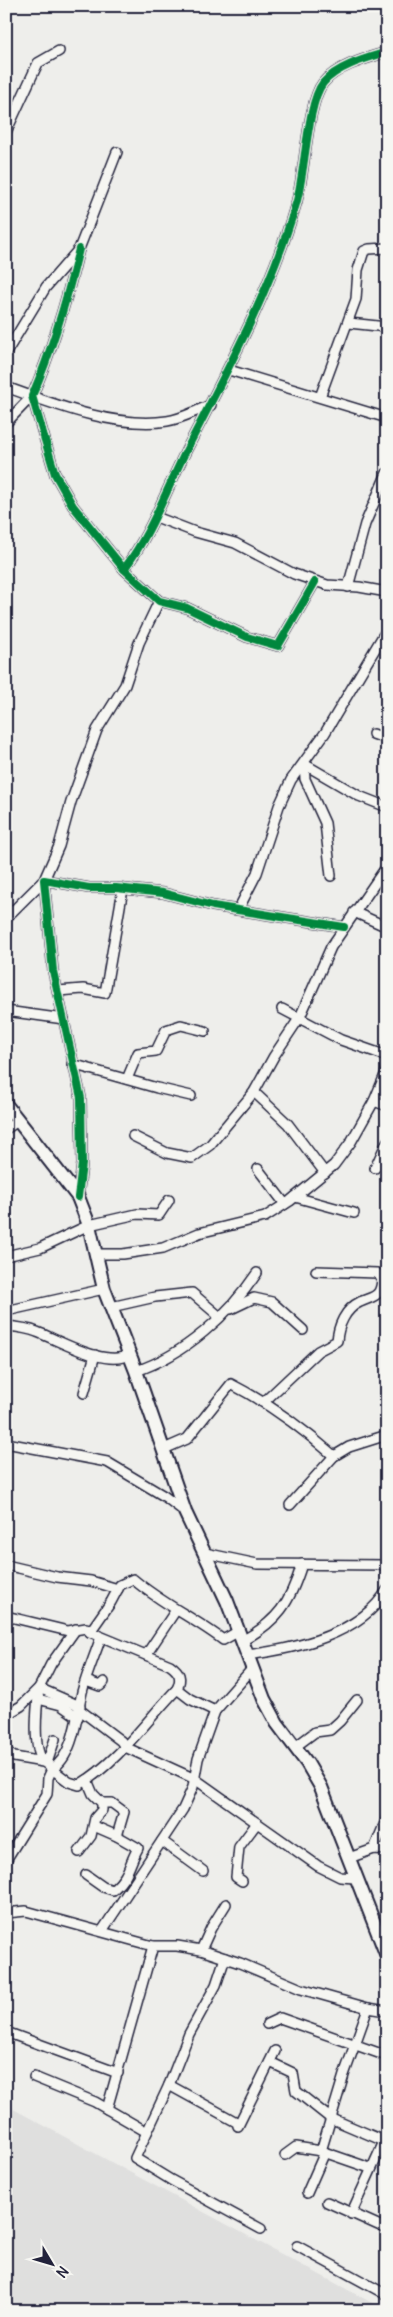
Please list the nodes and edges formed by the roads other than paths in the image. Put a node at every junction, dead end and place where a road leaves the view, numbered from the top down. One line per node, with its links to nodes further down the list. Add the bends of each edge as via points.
1 (59, 52): 3 (street, via 38,63)
2 (387, 52): 10 (street, via 337,72 323,83 314,100 297,203 281,249)
3 (6, 132)
4 (117, 152): 6 (street)
5 (387, 248): 7 (street, via 364,251)
6 (79, 249): 9 (street, via 46,287); 12 (street, via 66,305)
7 (349, 323): 8 (street); 13 (street)
8 (387, 327)
9 (6, 353)
10 (229, 370): 13 (street); 14 (street)
11 (6, 387): 12 (street)
12 (32, 396): 14 (street, via 119,420 168,421); 16 (street); 19 (street, via 55,474 72,506)
13 (320, 398): 15 (street)
14 (211, 405): 18 (street, via 188,446)
15 (387, 418)
16 (6, 423)
17 (387, 473): 21 (street, via 365,524)
18 (156, 517): 19 (street, via 141,547); 20 (street, via 234,543)
19 (124, 569): 23 (street)
20 (315, 582): 21 (street); 23 (street, via 278,646 247,637 187,608)
21 (348, 587): 22 (street)
22 (387, 592)
23 (158, 601): 31 (street, via 125,684 97,730 59,846)
24 (387, 628): 27 (street)
25 (373, 734): 26 (street)
26 (387, 739)
27 (304, 764): 28 (street, via 359,796); 30 (street, via 305,779 325,823); 33 (street, via 291,780 279,806 257,873)
28 (387, 807)
29 (387, 866): 34 (street)
30 (331, 876)
31 (44, 880): 32 (street, via 89,888); 35 (street); 38 (street)
32 (122, 889): 33 (street, via 163,893); 38 (street, via 105,993 83,989)
33 (238, 910): 36 (street)
34 (354, 912): 36 (street); 37 (street)
35 (6, 918)
36 (344, 927): 41 (street, via 331,947)
37 (387, 927)
38 (58, 991): 42 (street)
39 (282, 1009): 41 (street)
40 (6, 1012): 42 (street)
41 (300, 1017): 44 (street, via 341,1040); 48 (street)
42 (64, 1019): 45 (street)
43 (205, 1031): 47 (street, via 181,1026 166,1030 156,1051 138,1053)
44 (387, 1056)
45 (72, 1064): 47 (street); 61 (street, via 81,1098 83,1132)
46 (387, 1070): 50 (street)
47 (127, 1079): 49 (street)
48 (254, 1092): 55 (street, via 210,1145 192,1158 167,1153); 59 (street, via 288,1124)
49 (191, 1096)
50 (374, 1101): 52 (street); 59 (street, via 351,1142)
51 (6, 1105): 53 (main road)
52 (387, 1106)
53 (19, 1120): 54 (street); 61 (main road)
54 (6, 1129)
55 (133, 1136)
56 (387, 1142): 57 (street, via 376,1167)
57 (387, 1169)
58 (258, 1170): 63 (street)
59 (325, 1173): 60 (street)
60 (295, 1197): 63 (street); 64 (street)
61 (78, 1198): 65 (main road)
62 (169, 1200): 65 (street, via 159,1215 136,1214)
63 (285, 1204): 66 (street, via 265,1217 199,1233 163,1248)
64 (354, 1213)
65 (89, 1225): 66 (main road); 67 (street, via 40,1248)
66 (95, 1254): 71 (main road)
67 (6, 1256)
68 (316, 1271): 70 (street, via 377,1273)
69 (256, 1273): 74 (street, via 246,1290)
70 (384, 1279): 81 (street, via 382,1288 373,1299 360,1302 346,1315 338,1330 337,1341 318,1351)
71 (104, 1289): 72 (main road); 73 (street)
72 (111, 1307): 74 (street, via 192,1293); 77 (main road)
73 (6, 1311)
74 (223, 1314): 76 (street, via 254,1298 272,1302); 79 (street, via 182,1346 151,1366)
75 (6, 1326): 78 (street, via 34,1331)
76 (303, 1330)
77 (130, 1354): 78 (street, via 116,1358); 79 (main road)
78 (96, 1355): 80 (street)
79 (136, 1371): 84 (main road)
80 (84, 1392)
81 (265, 1401): 84 (street, via 231,1384 187,1438); 85 (street)
82 (387, 1435): 85 (street, via 349,1447)
83 (6, 1443): 87 (street, via 107,1462)
84 (164, 1450): 87 (main road)
85 (334, 1456): 86 (street)
86 (290, 1505)
87 (185, 1512): 88 (main road)
88 (205, 1553): 89 (street, via 257,1564); 99 (main road)
89 (302, 1564): 91 (street); 99 (street, via 295,1586 272,1622)
90 (6, 1565): 92 (street)
91 (387, 1565)
92 (118, 1589): 94 (street, via 132,1579); 97 (street)
93 (387, 1590): 101 (street, via 370,1612 336,1631 302,1644)
94 (176, 1610): 99 (street, via 197,1620 223,1640); 100 (street)
95 (6, 1616): 96 (street, via 68,1631)
96 (76, 1630): 97 (street, via 86,1628); 105 (street, via 51,1664)
97 (90, 1632): 98 (street)
98 (101, 1636): 100 (street); 103 (street)
99 (240, 1636): 101 (main road)
100 (146, 1655): 106 (street, via 177,1670 181,1680)
101 (246, 1655): 102 (main road)
102 (252, 1668): 110 (street); 114 (main road, via 277,1723)
103 (86, 1681): 104 (street, via 100,1686); 109 (street)
104 (104, 1682)
105 (39, 1688): 107 (street); 109 (street); 111 (street, via 21,1706)
106 (178, 1689): 110 (street); 113 (street)
107 (38, 1699): 109 (street); 116 (street, via 39,1750)
108 (356, 1700): 114 (street, via 330,1730 315,1732)
109 (79, 1711): 113 (street); 116 (street, via 62,1760)
110 (215, 1711): 117 (street, via 198,1759)
111 (6, 1715)
112 (55, 1739): 116 (street)
113 (125, 1747): 117 (street); 118 (street)
114 (295, 1747): 128 (main road, via 321,1787)
115 (6, 1751): 116 (street, via 14,1757)
116 (47, 1765): 118 (street, via 69,1782 79,1785); 129 (street, via 47,1794)
117 (195, 1779): 121 (street); 124 (street, via 183,1808)
118 (87, 1780): 119 (street, via 93,1794)
119 (102, 1803): 122 (street); 123 (street, via 112,1803 124,1812)
120 (387, 1818): 125 (street)
121 (257, 1823): 132 (street, via 318,1866 340,1877); 133 (street, via 238,1847 236,1877)
122 (94, 1826): 123 (street); 127 (street)
123 (117, 1836): 131 (street, via 138,1848 131,1861 130,1872 113,1890)
124 (162, 1841): 130 (street); 136 (street)
125 (374, 1849): 126 (street); 128 (street)
126 (387, 1850)
127 (79, 1852)
128 (349, 1858): 132 (main road)
129 (6, 1860)
130 (202, 1870)
131 (86, 1875)
132 (355, 1878): 139 (main road)
133 (242, 1881)
134 (226, 1904): 138 (street, via 210,1928)
135 (6, 1913): 136 (street, via 26,1912)
136 (102, 1931): 137 (street)
137 (153, 1946): 138 (street); 149 (street)
138 (201, 1950): 140 (street)
139 (387, 1956)
140 (225, 1958): 141 (street, via 301,1989); 151 (street, via 216,1985 189,2034)
141 (368, 2008): 142 (street); 145 (street)
142 (387, 2011)
143 (267, 2024): 145 (street, via 280,2018)
144 (6, 2032): 149 (street)
145 (355, 2044): 147 (street); 153 (street)
146 (275, 2051): 148 (street)
147 (387, 2056)
148 (270, 2062): 151 (street, via 238,2124); 153 (street, via 293,2073 296,2091)
149 (118, 2073): 152 (street)
150 (34, 2077): 152 (street)
151 (169, 2085): 154 (street)
152 (107, 2109): 154 (street)
153 (330, 2118): 155 (street); 156 (street)
154 (147, 2132): 162 (street, via 135,2158)
155 (386, 2138): 158 (street)
156 (323, 2151): 157 (street, via 296,2147); 158 (street); 159 (street)
157 (285, 2155)
158 (370, 2168): 161 (street)
159 (307, 2193)
160 (327, 2202): 161 (street)
161 (351, 2214): 163 (street)
162 (261, 2228)
163 (387, 2229)
164 (296, 2246): 165 (street)
165 (387, 2295)

